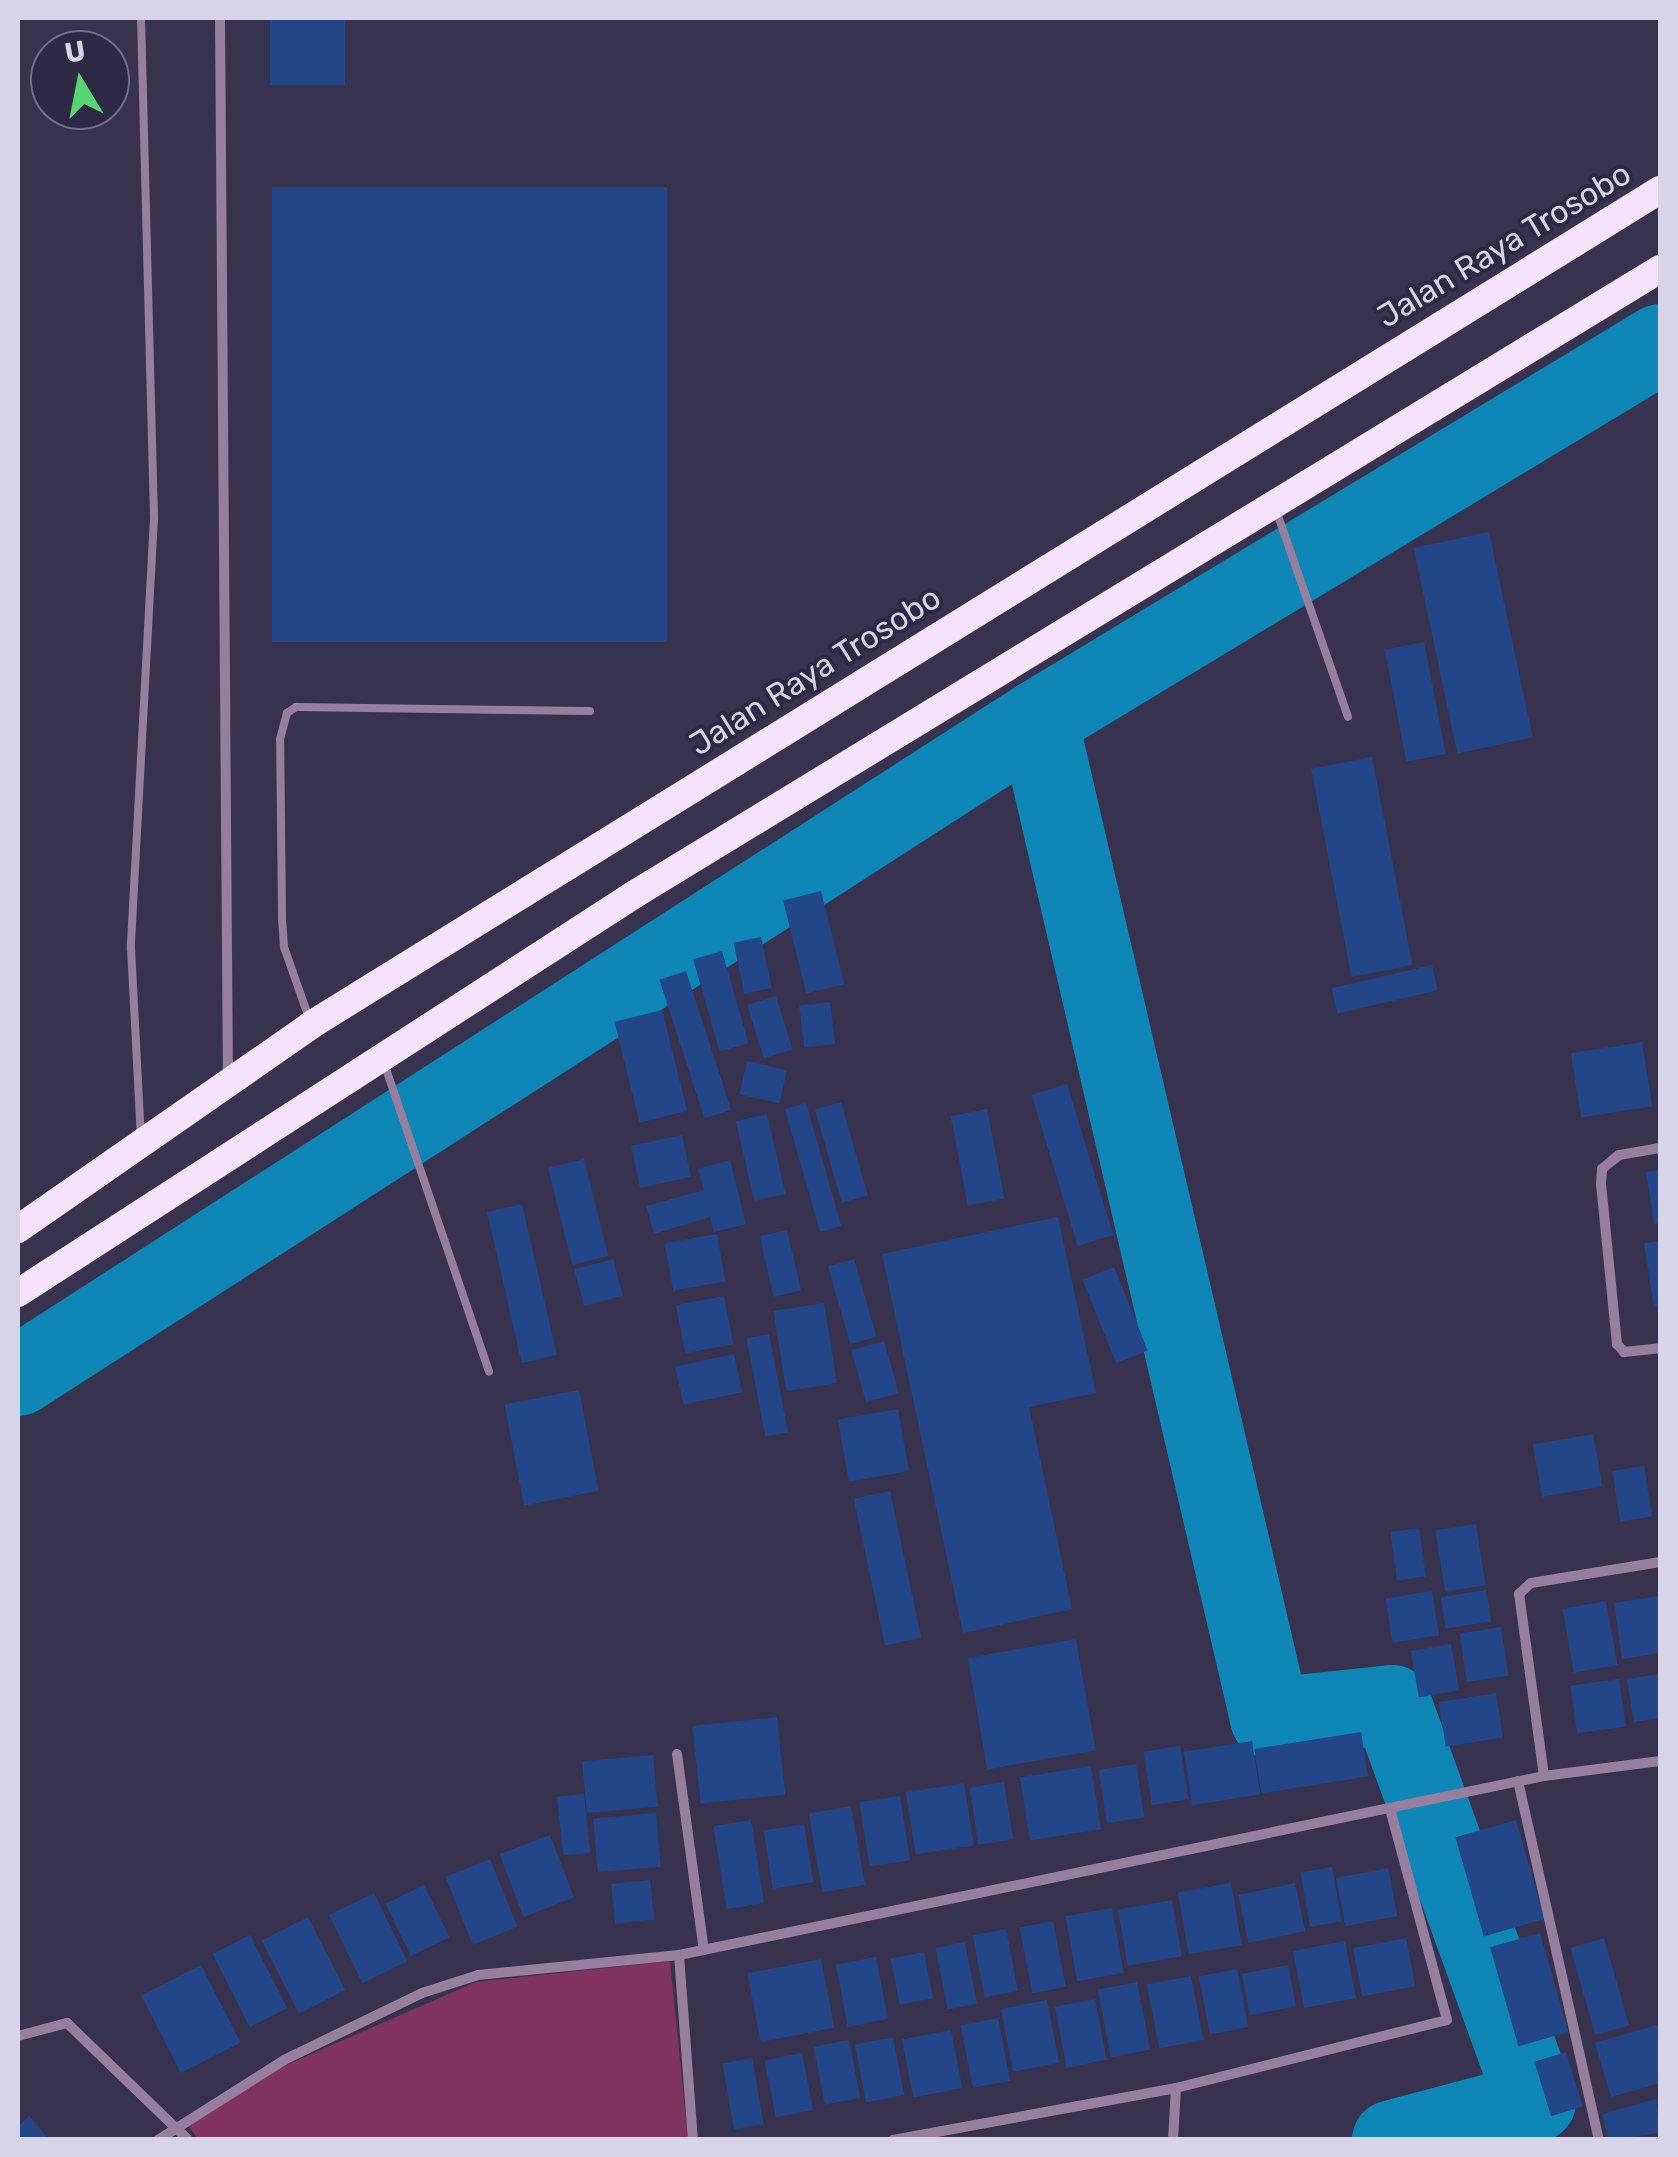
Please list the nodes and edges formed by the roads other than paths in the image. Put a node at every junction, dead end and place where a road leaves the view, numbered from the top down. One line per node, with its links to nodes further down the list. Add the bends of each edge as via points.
1 (140, 18): 11 (lane, via 154,518 132,948)
2 (220, 18): 10 (street)
3 (1660, 190): 8 (highway, Jalan Raya Trosobo)
4 (1660, 269): 5 (highway)
5 (1275, 506): 7 (lane); 9 (highway)
6 (590, 711): 8 (lane, via 296,707 287,713 280,740 284,947)
7 (1348, 717)
8 (312, 1025): 10 (highway, Jalan Raya Trosobo)
9 (382, 1054): 14 (highway); 16 (lane, via 402,1130 455,1260)
10 (228, 1078): 11 (highway, Jalan Raya Trosobo)
11 (141, 1146): 13 (highway, Jalan Raya Trosobo)
12 (1660, 1148): 15 (street, via 1619,1155 1602,1168 1600,1184 1617,1344 1624,1352)
13 (18, 1228)
14 (18, 1293)
15 (1660, 1348)
16 (489, 1372)
17 (1660, 1562): 20 (street, via 1531,1583 1519,1594)
18 (676, 1754): 23 (street)
19 (1660, 1761): 20 (street)
20 (1544, 1776): 21 (street)
21 (1518, 1782): 22 (street); 33 (street)
22 (1391, 1813): 23 (street); 26 (street, via 1447,2020)
23 (704, 1950): 24 (street)
24 (679, 1955): 27 (street, via 478,1975 422,1992); 30 (street)
25 (18, 2036): 27 (street, via 67,2023)
26 (1176, 2088): 31 (street); 32 (street)
27 (175, 2124): 28 (street); 29 (street)
28 (158, 2140)
29 (188, 2140)
30 (693, 2140)
31 (894, 2140)
32 (1173, 2140)
33 (1600, 2140)

